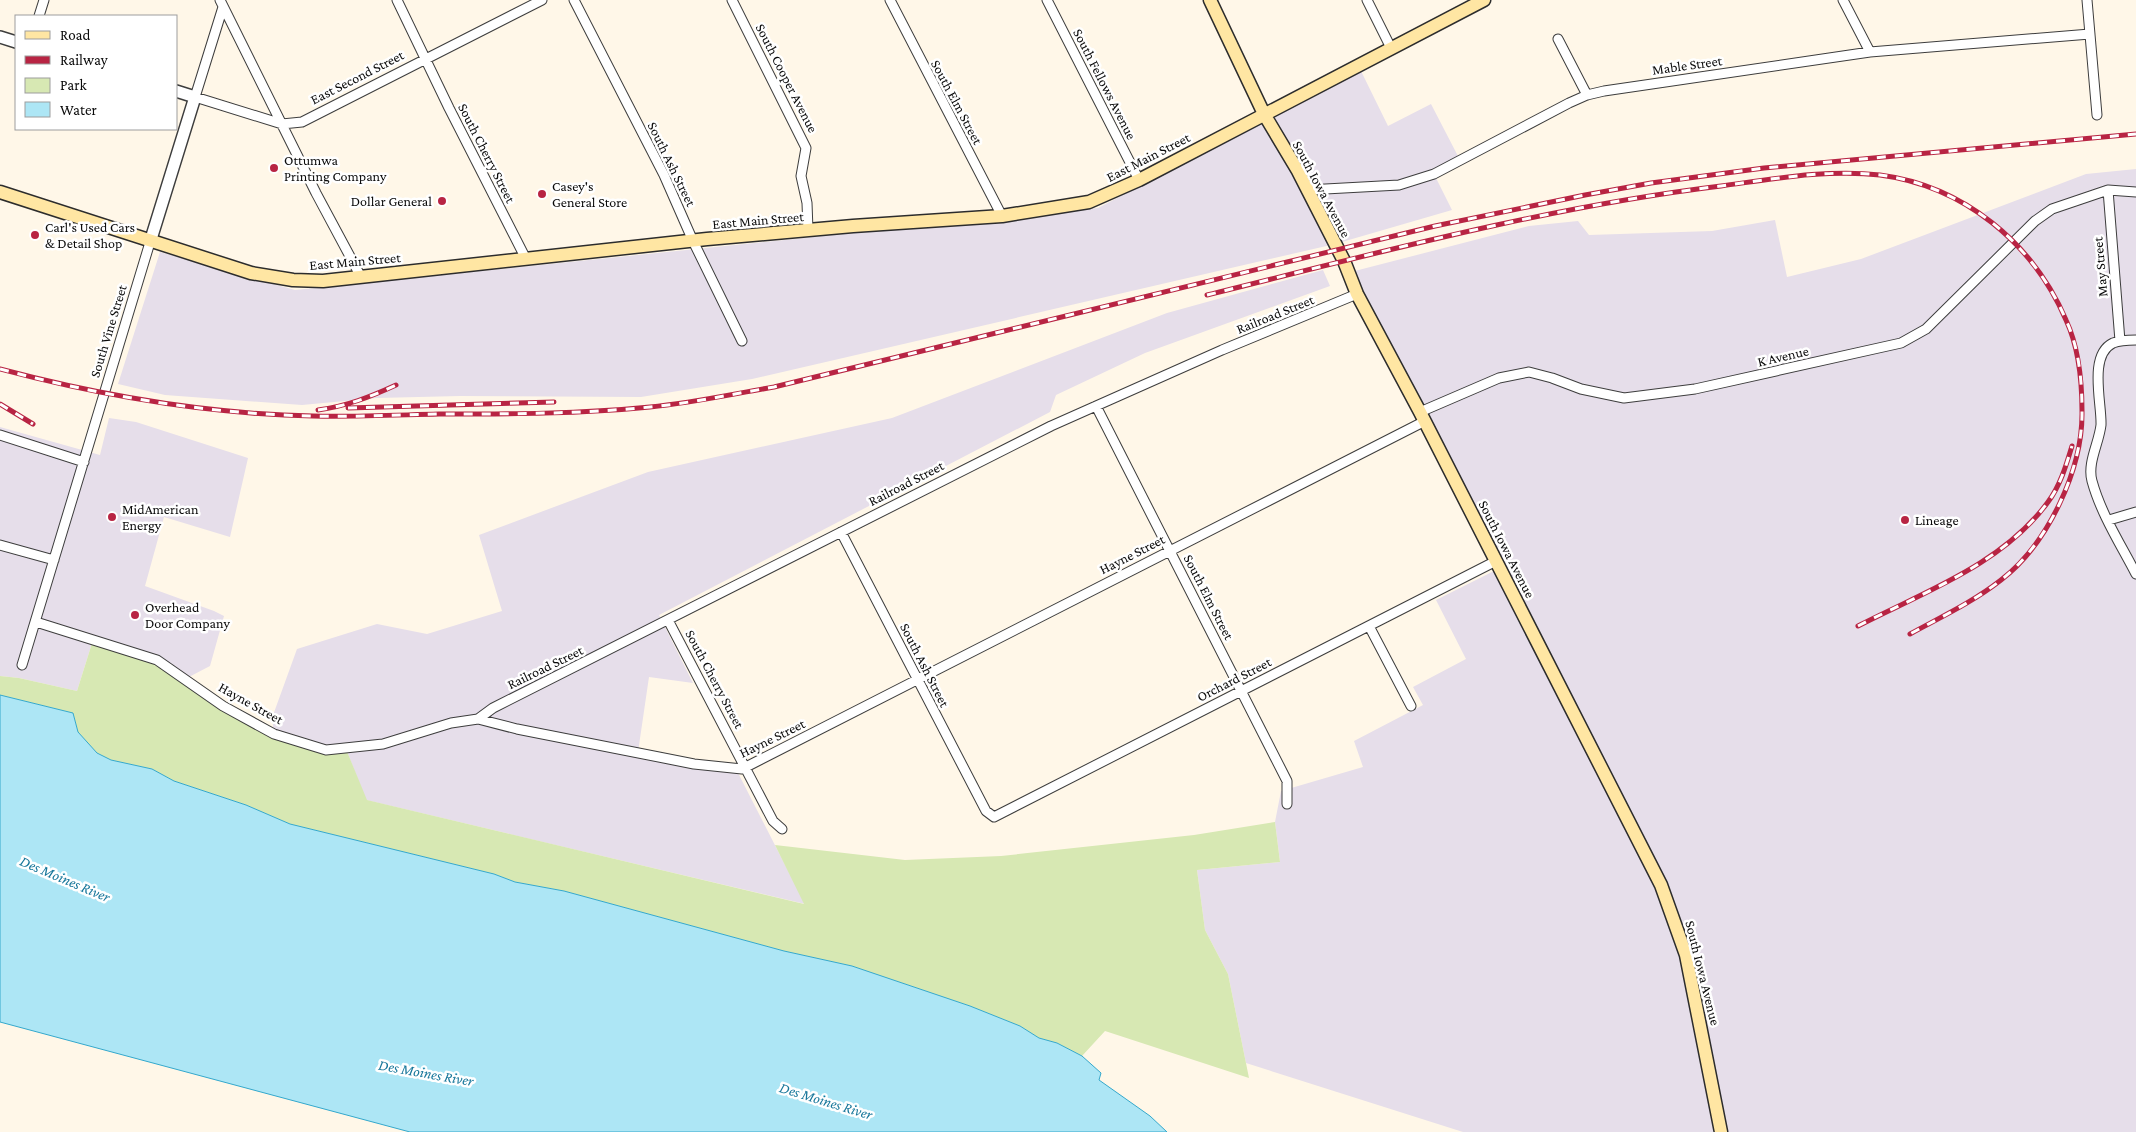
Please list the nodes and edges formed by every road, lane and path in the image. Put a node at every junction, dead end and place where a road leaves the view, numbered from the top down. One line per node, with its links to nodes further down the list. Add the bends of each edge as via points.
1 (44, 0): 14 (street)
2 (397, 0): 21 (street, South Cherry Street)
3 (542, 0): 21 (street, East Second Street)
4 (574, 0): 36 (street, South Ash Street, via 664,175)
5 (732, 0): 34 (street, South Cooper Avenue, via 806,148 801,176)
6 (890, 0): 33 (street, South Elm Street)
7 (1047, 0): 28 (street, South Fellows Avenue)
8 (1210, 0): 25 (main road, South Iowa Avenue)
9 (1367, 0): 19 (street)
10 (1484, 0): 19 (main road, East Main Street)
11 (1843, 0): 20 (street)
12 (2087, 0): 15 (street)
13 (221, 4): 24 (street, South Vine Street, via 223,11); 27 (street)
14 (39, 15)
15 (2090, 34): 20 (street, Mable Street); 26 (street)
16 (0, 37): 18 (street)
17 (1558, 39): 23 (street)
18 (15, 42)
19 (1391, 48): 25 (main road, East Main Street)
20 (1870, 52): 23 (street, Mable Street)
21 (426, 58): 27 (street, East Second Street, via 302,122); 37 (street, South Cherry Street)
22 (178, 92): 24 (street, East Second Street)
23 (1587, 95): 29 (street, Mable Street, via 1434,174 1399,186)
24 (195, 96): 27 (street, East Second Street); 35 (street, South Vine Street)
25 (1264, 114): 28 (main road, East Main Street); 29 (main road, South Iowa Avenue)
26 (2097, 114)
27 (282, 124): 38 (street)
28 (1139, 180): 33 (main road, East Main Street, via 1089,202)
29 (1307, 190): 39 (main road, South Iowa Avenue, via 1344,261)
30 (2108, 190): 32 (street); 42 (street, May Street); 44 (street, K Avenue, via 2052,209 2034,221 1926,329 1901,343 1696,389 1624,398 1581,389 1529,372 1499,378)
31 (0, 192): 35 (main road, East Main Street)
32 (2136, 192)
33 (1002, 216): 34 (main road, East Main Street)
34 (808, 230): 36 (main road, East Main Street)
35 (151, 239): 38 (main road, East Main Street, via 251,273 280,279 323,281); 46 (street, South Vine Street)
36 (693, 241): 37 (main road, East Main Street); 41 (street, South Ash Street)
37 (526, 260): 38 (main road, East Main Street)
38 (361, 278)
39 (1357, 294): 43 (street, Railroad Street); 44 (main road, South Iowa Avenue)
40 (2136, 340): 42 (street)
41 (742, 341)
42 (2120, 341): 48 (street, via 2109,345 2098,371 2101,425 2091,466 2092,480)
43 (1096, 406): 49 (street, Railroad Street); 51 (street, South Elm Street)
44 (1423, 417): 51 (street, Hayne Street); 53 (main road, South Iowa Avenue)
45 (0, 435): 46 (street)
46 (84, 462): 52 (street, South Vine Street)
47 (2136, 512): 48 (street)
48 (2109, 520): 54 (street)
49 (841, 532): 55 (street, Railroad Street); 59 (street, South Ash Street)
50 (0, 545): 52 (street)
51 (1170, 550): 59 (street, Hayne Street); 60 (street, South Elm Street)
52 (54, 560): 56 (street, South Vine Street)
53 (1496, 561): 57 (street, Orchard Street); 67 (main road, South Iowa Avenue, via 1661,884 1686,955)
54 (2136, 574)
55 (668, 620): 62 (street, Railroad Street, via 493,708); 63 (street, South Cherry Street)
56 (36, 622): 58 (street, South Vine Street); 62 (street, Hayne Street, via 157,660 223,706 274,734 326,750 383,744 424,730)
57 (1369, 626): 60 (street, Orchard Street); 61 (street)
58 (22, 665)
59 (918, 680): 63 (street, Hayne Street); 65 (street, South Ash Street)
60 (1241, 691): 64 (street, South Elm Street, via 1287,781); 65 (street, Orchard Street, via 994,817)
61 (1411, 706)
62 (478, 719): 63 (street, Hayne Street, via 517,730 694,764)
63 (745, 768): 66 (street, South Cherry Street, via 774,821)
64 (1287, 804)
65 (986, 811)
66 (782, 829)
67 (1722, 1132)

